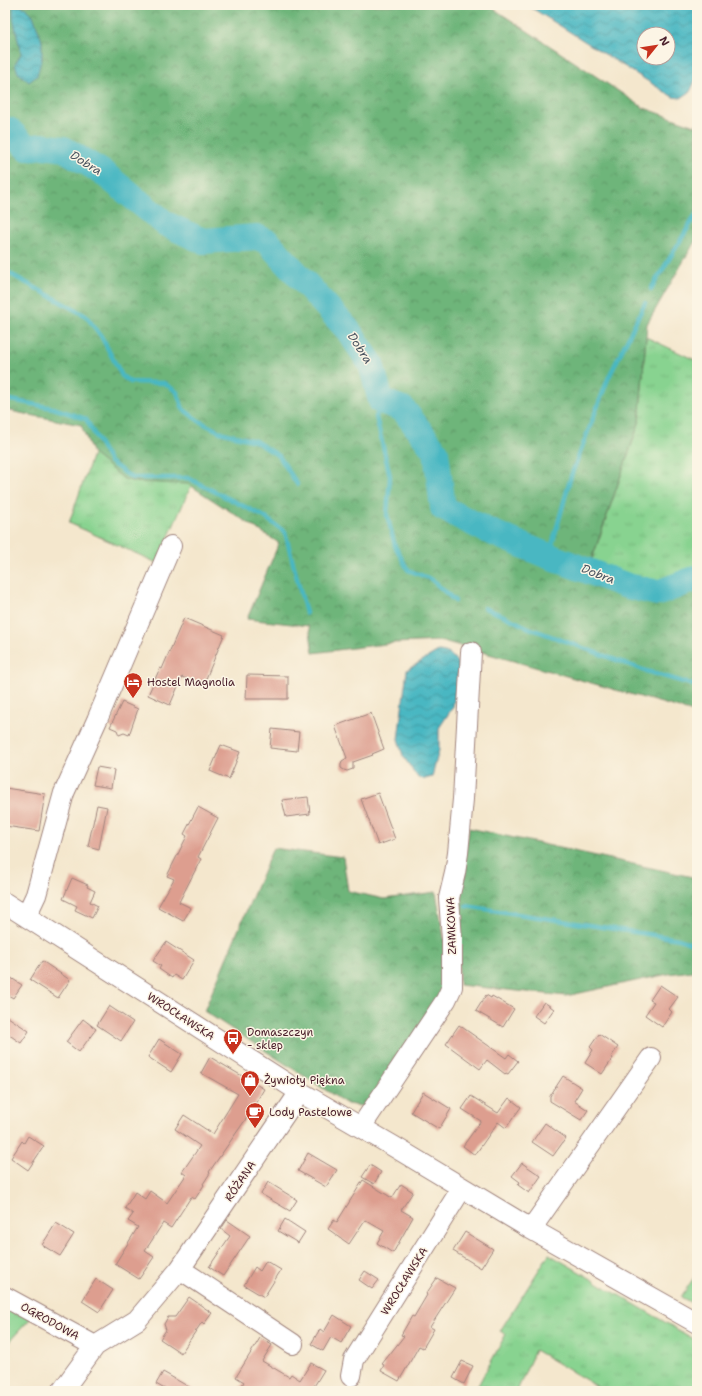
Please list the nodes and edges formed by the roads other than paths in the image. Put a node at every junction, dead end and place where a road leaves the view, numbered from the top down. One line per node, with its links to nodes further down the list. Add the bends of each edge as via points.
1 (170, 546): 4 (street, via 64,793 36,895)
2 (471, 652): 7 (street, ZAMKOWA, via 463,799 456,873 449,898 452,987 446,1000)
3 (5, 903): 4 (street, WROCŁAWSKA)
4 (26, 916): 6 (street, WROCŁAWSKA)
5 (651, 1058): 9 (street)
6 (300, 1092): 7 (street, WROCŁAWSKA); 10 (street, RÓŻANA)
7 (361, 1127): 8 (street, WROCŁAWSKA)
8 (462, 1188): 9 (street, WROCŁAWSKA); 15 (street, WROCŁAWSKA, via 354,1360)
9 (531, 1229): 12 (street, WROCŁAWSKA)
10 (180, 1269): 13 (street); 14 (street, RÓŻANA, via 137,1320)
11 (5, 1297): 14 (street, OGRODOWA)
12 (697, 1323)
13 (293, 1344)
14 (95, 1346): 16 (street, RÓŻANA)
15 (351, 1376)
16 (62, 1391)

